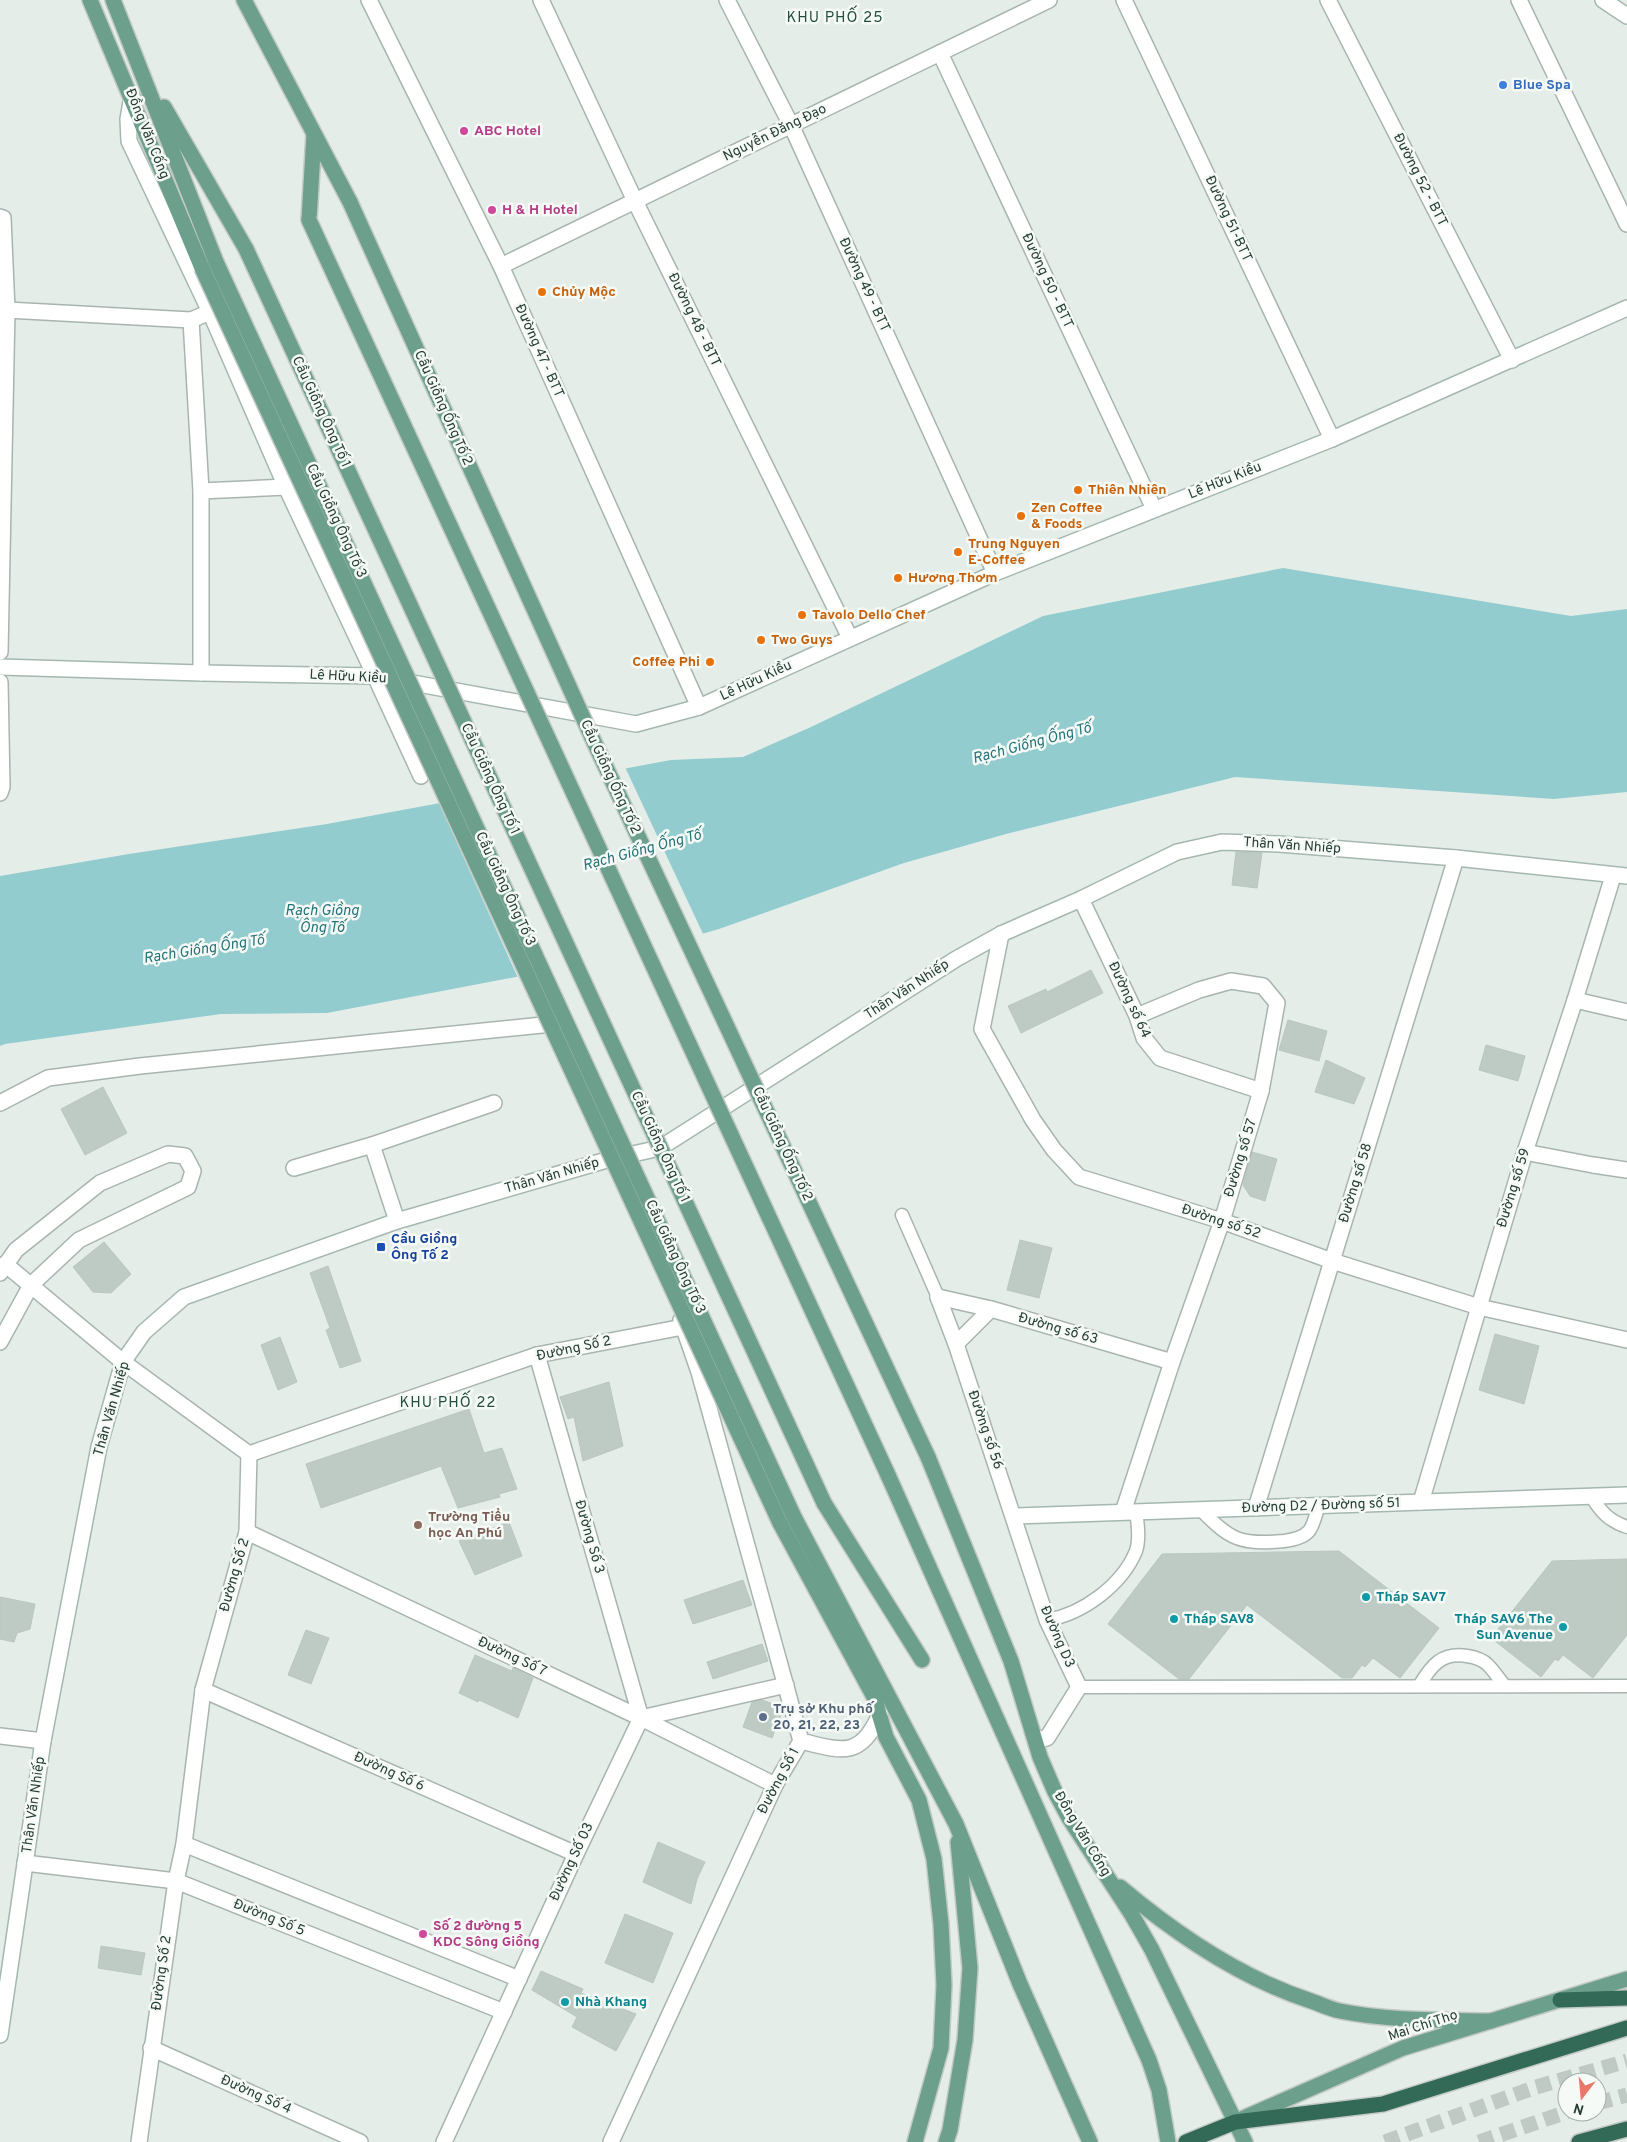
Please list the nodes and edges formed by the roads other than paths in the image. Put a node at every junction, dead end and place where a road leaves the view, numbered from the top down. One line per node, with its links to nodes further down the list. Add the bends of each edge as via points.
1 (90, 0): 15 (main road, Đồng Văn Cống)
2 (112, 0): 14 (main road, Đồng Văn Cống)
3 (244, 0): 17 (main road)
4 (369, 0): 22 (street, Đường 47 - BTT)
5 (541, 0): 18 (street, Đường 48 - BTT)
6 (727, 0): 16 (street, Đường 49 - BTT)
7 (1049, 0): 13 (street, Nguyễn Đăng Đạo)
8 (1124, 0): 29 (street, Đường 51-BTT)
9 (1328, 0): 28 (street, Đường 52 - BTT)
10 (1518, 0): 20 (street)
11 (1603, 0): 12 (street)
12 (1627, 16)
13 (940, 53): 16 (street, Nguyễn Đăng Đạo); 32 (street, Đường 50 - BTT)
14 (140, 64): 15 (main road); 21 (main road, Đồng Văn Cống); 87 (main road, Cầu Giồng Ông Tố 1, bridge, via 246,248 824,1503)
15 (132, 96): 23 (main road, Đồng Văn Cống); 26 (street, via 129,141)
16 (791, 125): 18 (street, Nguyễn Đăng Đạo); 33 (street, Đường 49 - BTT)
17 (314, 134): 75 (main road, Cầu Giồng Ống Tố 2, bridge, via 350,202 594,744); 125 (main road, bridge, via 309,220 888,1475 1149,2060 1159,2090)
18 (635, 201): 22 (street, Nguyễn Đăng Đạo); 34 (street, Đường 48 - BTT)
19 (0, 217): 25 (street, via 3,218)
20 (1627, 224)
21 (216, 262): 101 (main road, Cầu Giồng Ông Tố 3, bridge, via 794,1517)
22 (501, 266): 40 (street, Đường 47 - BTT)
23 (202, 268): 94 (main road, Cầu Giồng Ông Tố 3, bridge, via 780,1523 874,1697)
24 (1627, 308): 28 (street, Lê Hữu Kiều)
25 (7, 310): 27 (street); 35 (street)
26 (210, 312): 27 (street); 30 (street)
27 (191, 320): 31 (street)
28 (1512, 360): 29 (street, Lê Hữu Kiều)
29 (1332, 439): 32 (street, Lê Hữu Kiều)
30 (286, 487): 31 (street); 38 (street)
31 (201, 491): 37 (street)
32 (1154, 509): 33 (street, Lê Hữu Kiều)
33 (995, 573): 34 (street, Lê Hữu Kiều)
34 (850, 638): 40 (street, Lê Hữu Kiều)
35 (0, 652)
36 (0, 666): 37 (street, Lê Hữu Kiều)
37 (201, 673): 38 (street, Lê Hữu Kiều)
38 (375, 676): 40 (street, Lê Hữu Kiều, via 636,724); 41 (street)
39 (0, 682): 42 (street)
40 (699, 707)
41 (421, 776)
42 (0, 793)
43 (1456, 858): 44 (street, Thân Văn Nhiếp); 45 (street, Thân Văn Nhiếp, via 1222,842 1177,852); 61 (street, Đường số 58)
44 (1620, 876): 47 (street, Đường số 59)
45 (1081, 899): 46 (street, Thân Văn Nhiếp); 49 (street, Đường số 64)
46 (1001, 934): 55 (street, Thân Văn Nhiếp, via 956,959 660,1148); 60 (street, Đường số 52, via 982,1029 1032,1120 1054,1150 1080,1177)
47 (1575, 1000): 48 (street); 54 (street, Đường số 59)
48 (1627, 1012)
49 (1137, 1016): 50 (street, Đường số 64, via 1144,1038 1160,1058); 50 (street, Đường số 57, via 1199,990 1231,981 1263,986 1277,1003)
50 (1261, 1091): 60 (street, Đường số 57)
51 (0, 1103): 55 (street, Đường Số 1, via 48,1078 552,1024)
52 (494, 1103): 53 (street)
53 (372, 1145): 56 (street); 59 (street)
54 (1525, 1152): 57 (street); 65 (street, Đường số 59)
55 (610, 1159): 59 (street, Thân Văn Nhiếp); 67 (street, Đường Số 1, via 674,1296)
56 (294, 1168)
57 (1627, 1170)
58 (902, 1215): 64 (lane)
59 (397, 1221): 72 (street, Thân Văn Nhiếp, via 184,1297 144,1332)
60 (1222, 1221): 61 (street, Đường số 52); 73 (street, Đường số 57)
61 (1332, 1261): 65 (street, Đường số 52); 80 (street, Đường số 58)
62 (3, 1269): 63 (street); 63 (street, via 16,1250 100,1183 168,1154 185,1156 193,1171 188,1187 80,1240)
63 (31, 1285): 69 (street); 72 (street)
64 (938, 1297): 66 (street); 70 (street, Đường số 56)
65 (1479, 1307): 68 (street, Đường số 52); 78 (street, Đường số 59)
66 (991, 1309): 70 (street); 73 (street, Đường số 63)
67 (682, 1327): 71 (street, Đường Số 2); 88 (street, Đường Số 1, via 699,1372)
68 (1627, 1340)
69 (0, 1342)
70 (956, 1344): 83 (street, Đường số 56)
71 (537, 1355): 74 (street, Đường Số 2); 95 (street, Đường Số 3)
72 (122, 1362): 74 (street); 99 (street, Thân Văn Nhiếp, via 99,1447)
73 (1172, 1362): 82 (street, Đường số 57)
74 (249, 1454): 85 (street, Đường Số 2)
75 (928, 1457): 98 (main road, Đồng Văn Cống, via 1011,1661)
76 (1627, 1495): 77 (street, Đường D2 / Đường số 51)
77 (1591, 1496): 78 (street, Đường D2 / Đường số 51); 84 (lane, via 1614,1523)
78 (1421, 1502): 79 (street, Đường D2 / Đường số 51)
79 (1318, 1506): 80 (street, Đường D2 / Đường số 51); 81 (lane, via 1308,1532 1295,1540 1274,1542 1244,1542 1218,1527)
80 (1256, 1508): 81 (street, Đường D2 / Đường số 51)
81 (1201, 1510): 82 (street, Đường D2 / Đường số 51)
82 (1130, 1512): 83 (street, Đường D2 / Đường số 51); 86 (lane, via 1139,1529 1136,1549 1123,1573 1084,1606 1065,1617)
83 (1014, 1516): 86 (street, Đường D3)
84 (1627, 1527)
85 (247, 1532): 93 (street, Đường Số 2); 95 (street, Đường Số 7)
86 (1047, 1620): 92 (street, Đường D3)
87 (921, 1658)
88 (786, 1686): 95 (street); 97 (street, Đường Số 1)
89 (1419, 1686): 90 (lane); 90 (lane, via 1427,1671 1453,1653 1475,1657 1487,1664); 92 (lane)
90 (1505, 1686): 91 (lane)
91 (1627, 1686)
92 (1079, 1687): 98 (street, via 1046,1738)
93 (203, 1690): 102 (street, Đường Số 2); 103 (street, Đường Số 6)
94 (880, 1714): 97 (street, via 866,1740 849,1748); 122 (main road, via 886,1737 919,1800 934,1859 941,1924 944,1985 941,2048)
95 (641, 1718): 100 (street, Đường Số 7); 103 (street, Đường Số 03)
96 (0, 1736): 99 (street)
97 (801, 1740): 100 (street, Đường Số 1)
98 (1034, 1740): 105 (main road, Đồng Văn Cống, via 1069,1818)
99 (43, 1741): 104 (street, Thân Văn Nhiếp)
100 (775, 1785): 121 (street, Đường Số 1)
101 (956, 1824): 123 (main road, via 970,1968 965,2040); 124 (main road, via 1020,1984)
102 (184, 1844): 106 (street, Đường Số 2); 107 (street)
103 (576, 1854): 107 (street, Đường Số 03)
104 (25, 1863): 106 (street, Đường Số 5); 114 (street, Thân Văn Nhiếp)
105 (1109, 1878): 112 (main road, via 1180,1934 1281,1991 1338,2010 1394,2019); 116 (main road, Đồng Văn Cống, via 1152,1950)
106 (176, 1881): 111 (street, Đường Số 5); 115 (street, Đường Số 2)
107 (518, 1979): 111 (street, Đường Số 03)
108 (1627, 1980): 110 (main road, Mai Chí Thọ)
109 (1627, 1998): 110 (highway)
110 (1560, 2000): 112 (main road, Mai Chí Thọ)
111 (504, 2012): 120 (street, Đường Số 03)
112 (1491, 2021): 116 (main road, Mai Chí Thọ, via 1403,2048)
113 (1627, 2028): 116 (highway, Mai Chí Thọ, via 1383,2104)
114 (0, 2035)
115 (152, 2048): 118 (street, Đường Số 2); 119 (street, Đường Số 4)
116 (1235, 2122): 126 (highway, Mai Chí Thọ); 127 (main road, Đồng Văn Cống)
117 (1627, 2129): 128 (highway)
118 (139, 2142)
119 (360, 2142)
120 (444, 2142)
121 (612, 2142)
122 (915, 2142)
123 (946, 2142)
124 (1090, 2142)
125 (1168, 2142)
126 (1186, 2142)
127 (1245, 2142)
128 (1579, 2142)

